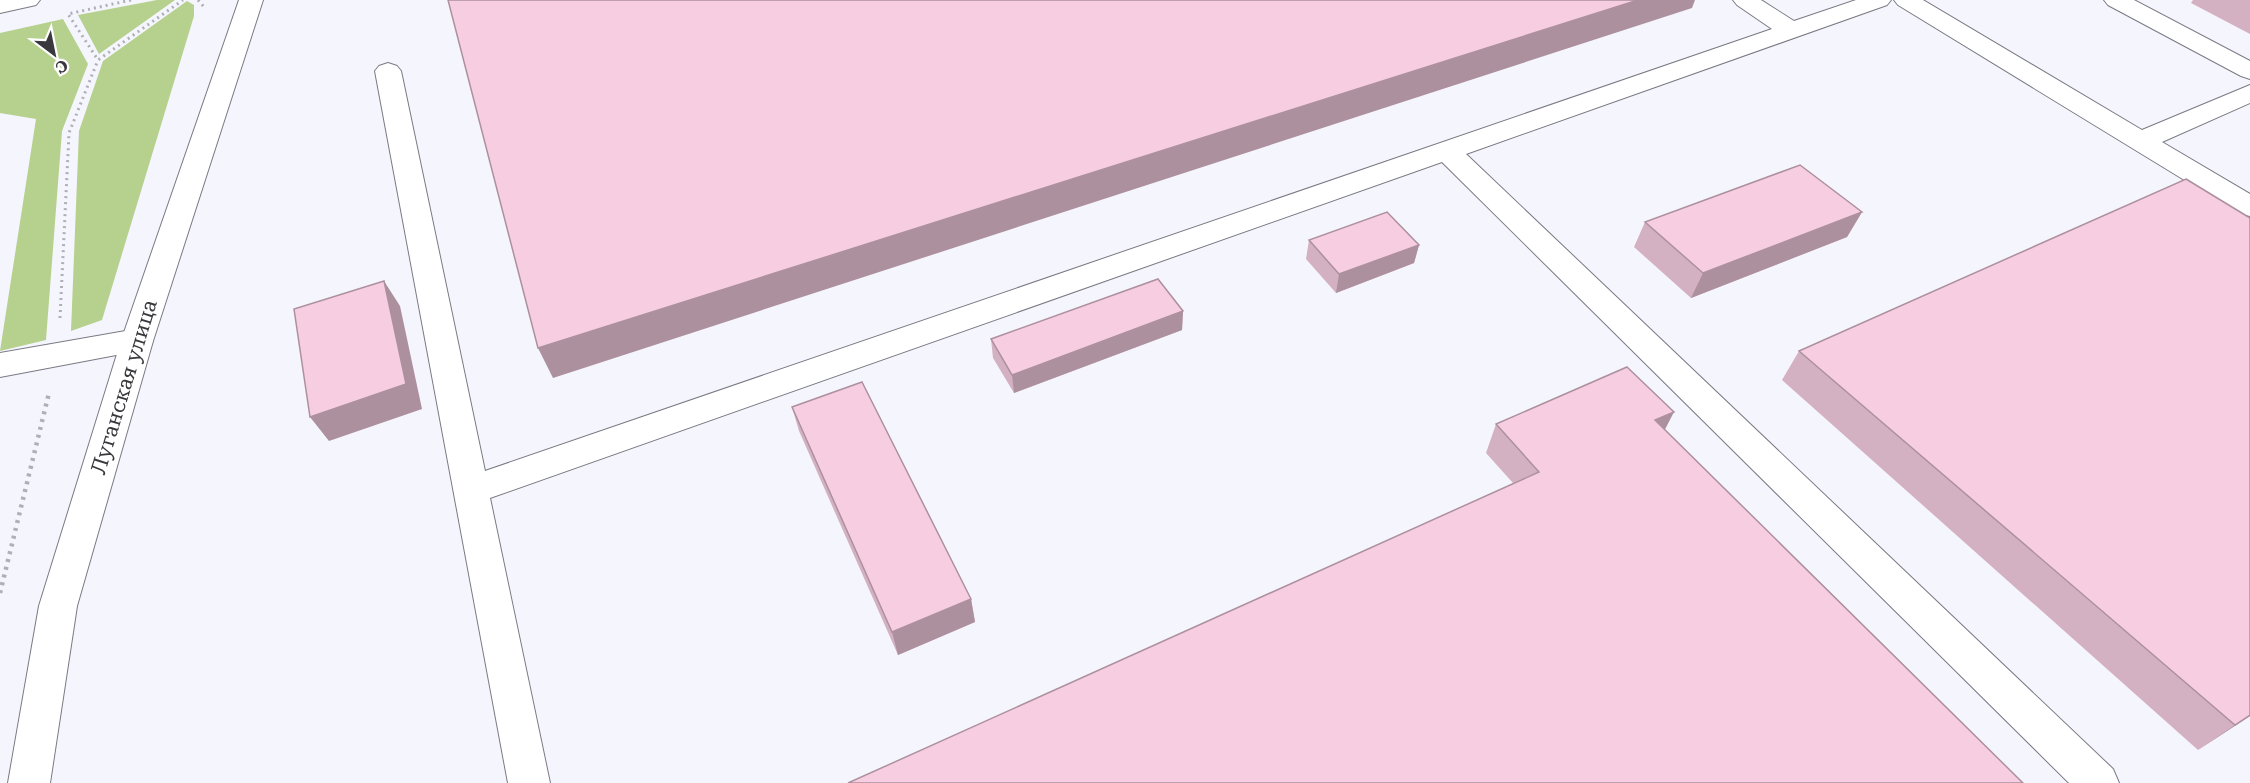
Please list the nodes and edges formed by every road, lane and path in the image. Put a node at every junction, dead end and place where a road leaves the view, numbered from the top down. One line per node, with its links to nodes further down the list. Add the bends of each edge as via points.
1 (28, 0): 10 (main road)
2 (131, 0): 3 (path, via 68,14 98,60)
3 (183, 0)
4 (198, 0): 11 (path)
5 (250, 0): 19 (main road, Луганская улица)
6 (1745, 0): 12 (main road)
7 (1879, 0): 12 (main road)
8 (1906, 0): 16 (main road)
9 (2116, 0): 14 (main road)
10 (0, 6)
11 (204, 7)
12 (1791, 30): 17 (main road)
13 (388, 71): 21 (main road)
14 (2250, 71)
15 (2250, 93): 16 (main road)
16 (2140, 141): 18 (main road)
17 (1446, 150): 21 (main road); 24 (main road)
18 (2250, 207)
19 (137, 341): 20 (main road); 22 (main road, Луганская улица, via 58,606)
20 (0, 365)
21 (471, 490): 23 (main road)
22 (29, 783)
23 (529, 783)
24 (2098, 783)

